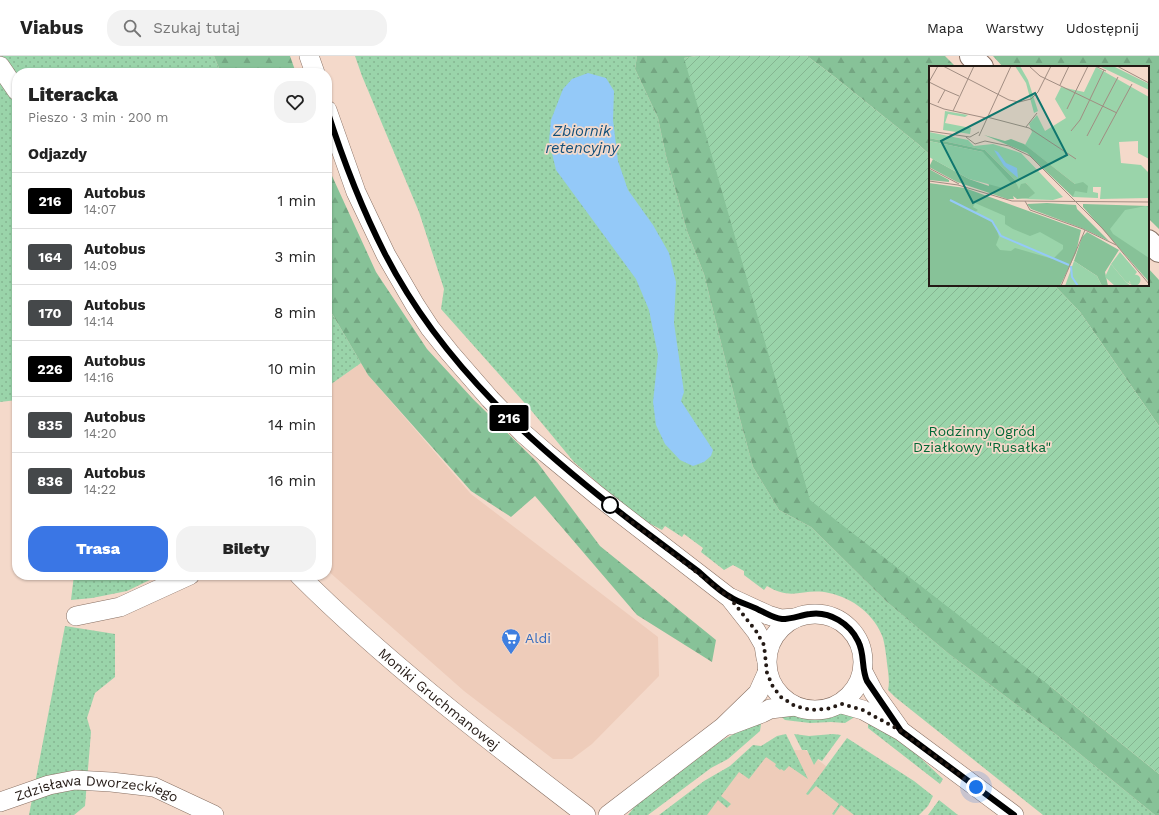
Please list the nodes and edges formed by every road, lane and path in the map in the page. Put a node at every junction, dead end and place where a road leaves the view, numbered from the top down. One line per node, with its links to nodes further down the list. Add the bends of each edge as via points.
1 (309, 56): 5 (street)
2 (971, 56): 4 (main road)
3 (0, 66): 6 (street)
4 (981, 66)
5 (313, 68)
6 (12, 84)
7 (332, 124): 14 (street, via 356,192 386,255 430,328 459,364 490,400 557,462)
8 (1149, 243): 10 (main road)
9 (1149, 243): 11 (street)
10 (1159, 251)
11 (1159, 257)
12 (179, 580): 15 (street, via 120,607)
13 (304, 580): 25 (street, Moniki Gruchmanowej, via 413,680)
14 (730, 598): 16 (street, via 781,619); 17 (street, via 764,645)
15 (76, 616)
16 (795, 618): 17 (street, via 781,627 771,641); 18 (street, via 812,614 829,616 847,625 858,640 863,657)
17 (767, 665): 20 (street, via 773,687 781,697); 21 (street, via 758,693)
18 (863, 672): 19 (street, via 855,690); 22 (street, via 874,693)
19 (842, 704): 20 (street, via 827,709 811,710); 22 (street, via 863,710)
20 (795, 706): 21 (street, via 770,709)
21 (723, 727): 26 (street)
22 (901, 731): 27 (street)
23 (0, 802): 24 (street, Zdzisława Dworzeckiego, via 49,785 75,780 111,782 154,787)
24 (214, 815)
25 (586, 815)
26 (608, 815)
27 (1014, 815)

